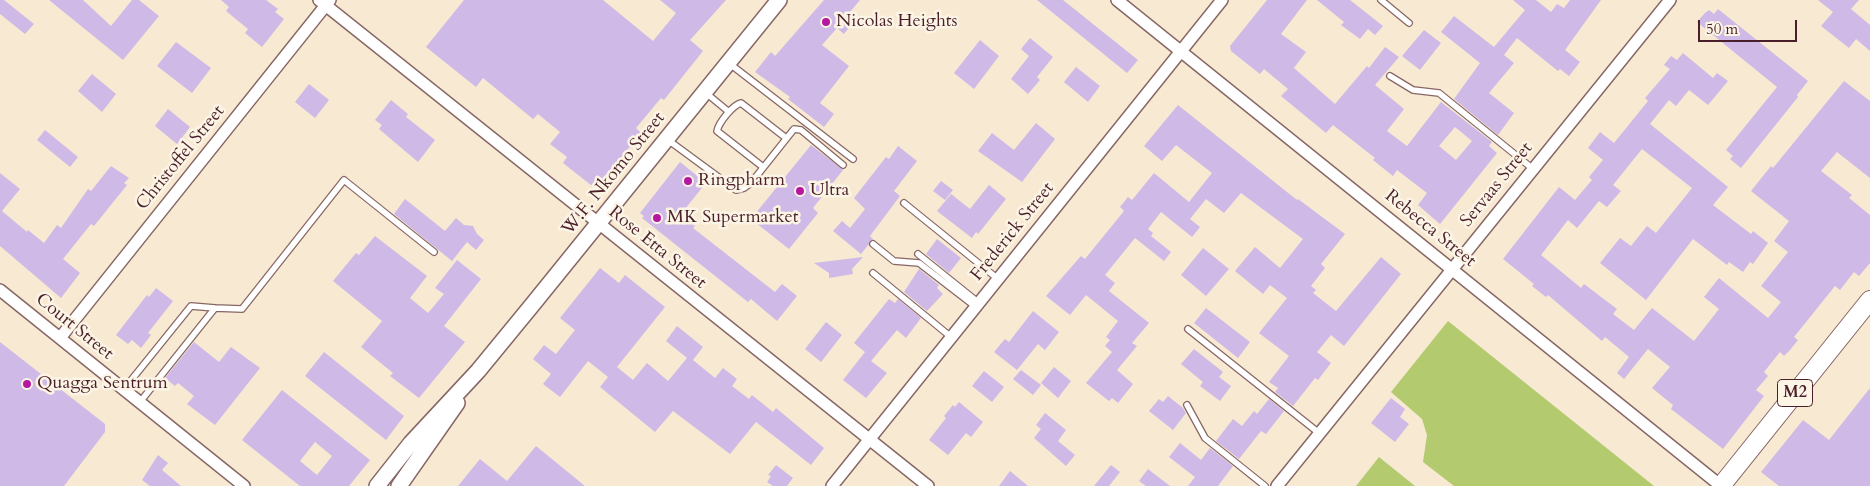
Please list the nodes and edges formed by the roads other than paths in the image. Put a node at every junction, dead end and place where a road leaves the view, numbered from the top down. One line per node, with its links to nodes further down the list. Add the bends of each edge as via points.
1 (779, 0): 9 (main road, W.F. Nkomo Street)
2 (1117, 0): 8 (street, Rebecca Street)
3 (1222, 0): 8 (street, Frederick Street)
4 (1381, 0): 7 (lane)
5 (1670, 0): 18 (street, Servaas Street)
6 (325, 2): 20 (street, Rose Etta Street); 33 (street, Christoffel Street)
7 (1409, 23)
8 (1180, 51): 24 (street, Rebecca Street); 26 (street, Frederick Street)
9 (728, 62): 11 (main road, W.F. Nkomo Street); 15 (lane)
10 (1390, 76): 18 (lane, via 1413,90 1438,93)
11 (705, 92): 12 (lane); 13 (main road, W.F. Nkomo Street)
12 (730, 112): 14 (lane, via 742,103); 17 (lane, via 717,131)
13 (667, 138): 17 (lane, via 736,190 751,183); 20 (main road, W.F. Nkomo Street)
14 (786, 138): 16 (lane, via 794,129 801,130); 17 (lane)
15 (853, 159)
16 (843, 165)
17 (763, 167)
18 (1533, 169): 24 (street, Servaas Street)
19 (904, 203): 26 (lane)
20 (598, 224): 34 (main road, W.F. Nkomo Street); 39 (street, Rose Etta Street)
21 (873, 244): 29 (lane, via 894,261 918,263)
22 (434, 252): 30 (lane, via 344,180 242,309)
23 (918, 254): 29 (lane)
24 (1452, 268): 38 (street, Servaas Street); 47 (street, Rebecca Street)
25 (873, 273): 32 (lane)
26 (998, 279): 29 (street, Frederick Street)
27 (0, 290): 33 (street, Court Street)
28 (1870, 300): 47 (main road, M2)
29 (977, 305): 32 (street, Frederick Street)
30 (215, 308): 35 (lane, via 191,306); 36 (lane)
31 (1188, 329): 38 (lane)
32 (951, 337): 39 (street, Frederick Street)
33 (60, 338): 35 (street, Court Street)
34 (478, 371): 41 (main road, W.F. Nkomo Street, via 411,443); 42 (main road, W.F. Nkomo Street)
35 (124, 389): 36 (street, Court Street)
36 (140, 402): 40 (street, Court Street)
37 (1187, 406): 45 (lane, via 1205,438)
38 (1319, 434): 46 (street, Servaas Street)
39 (869, 440): 43 (street, Frederick Street); 44 (street, Rose Etta Street)
40 (237, 484)
41 (377, 486)
42 (399, 486)
43 (832, 486)
44 (928, 486)
45 (1265, 486)
46 (1277, 486)
47 (1721, 486)

